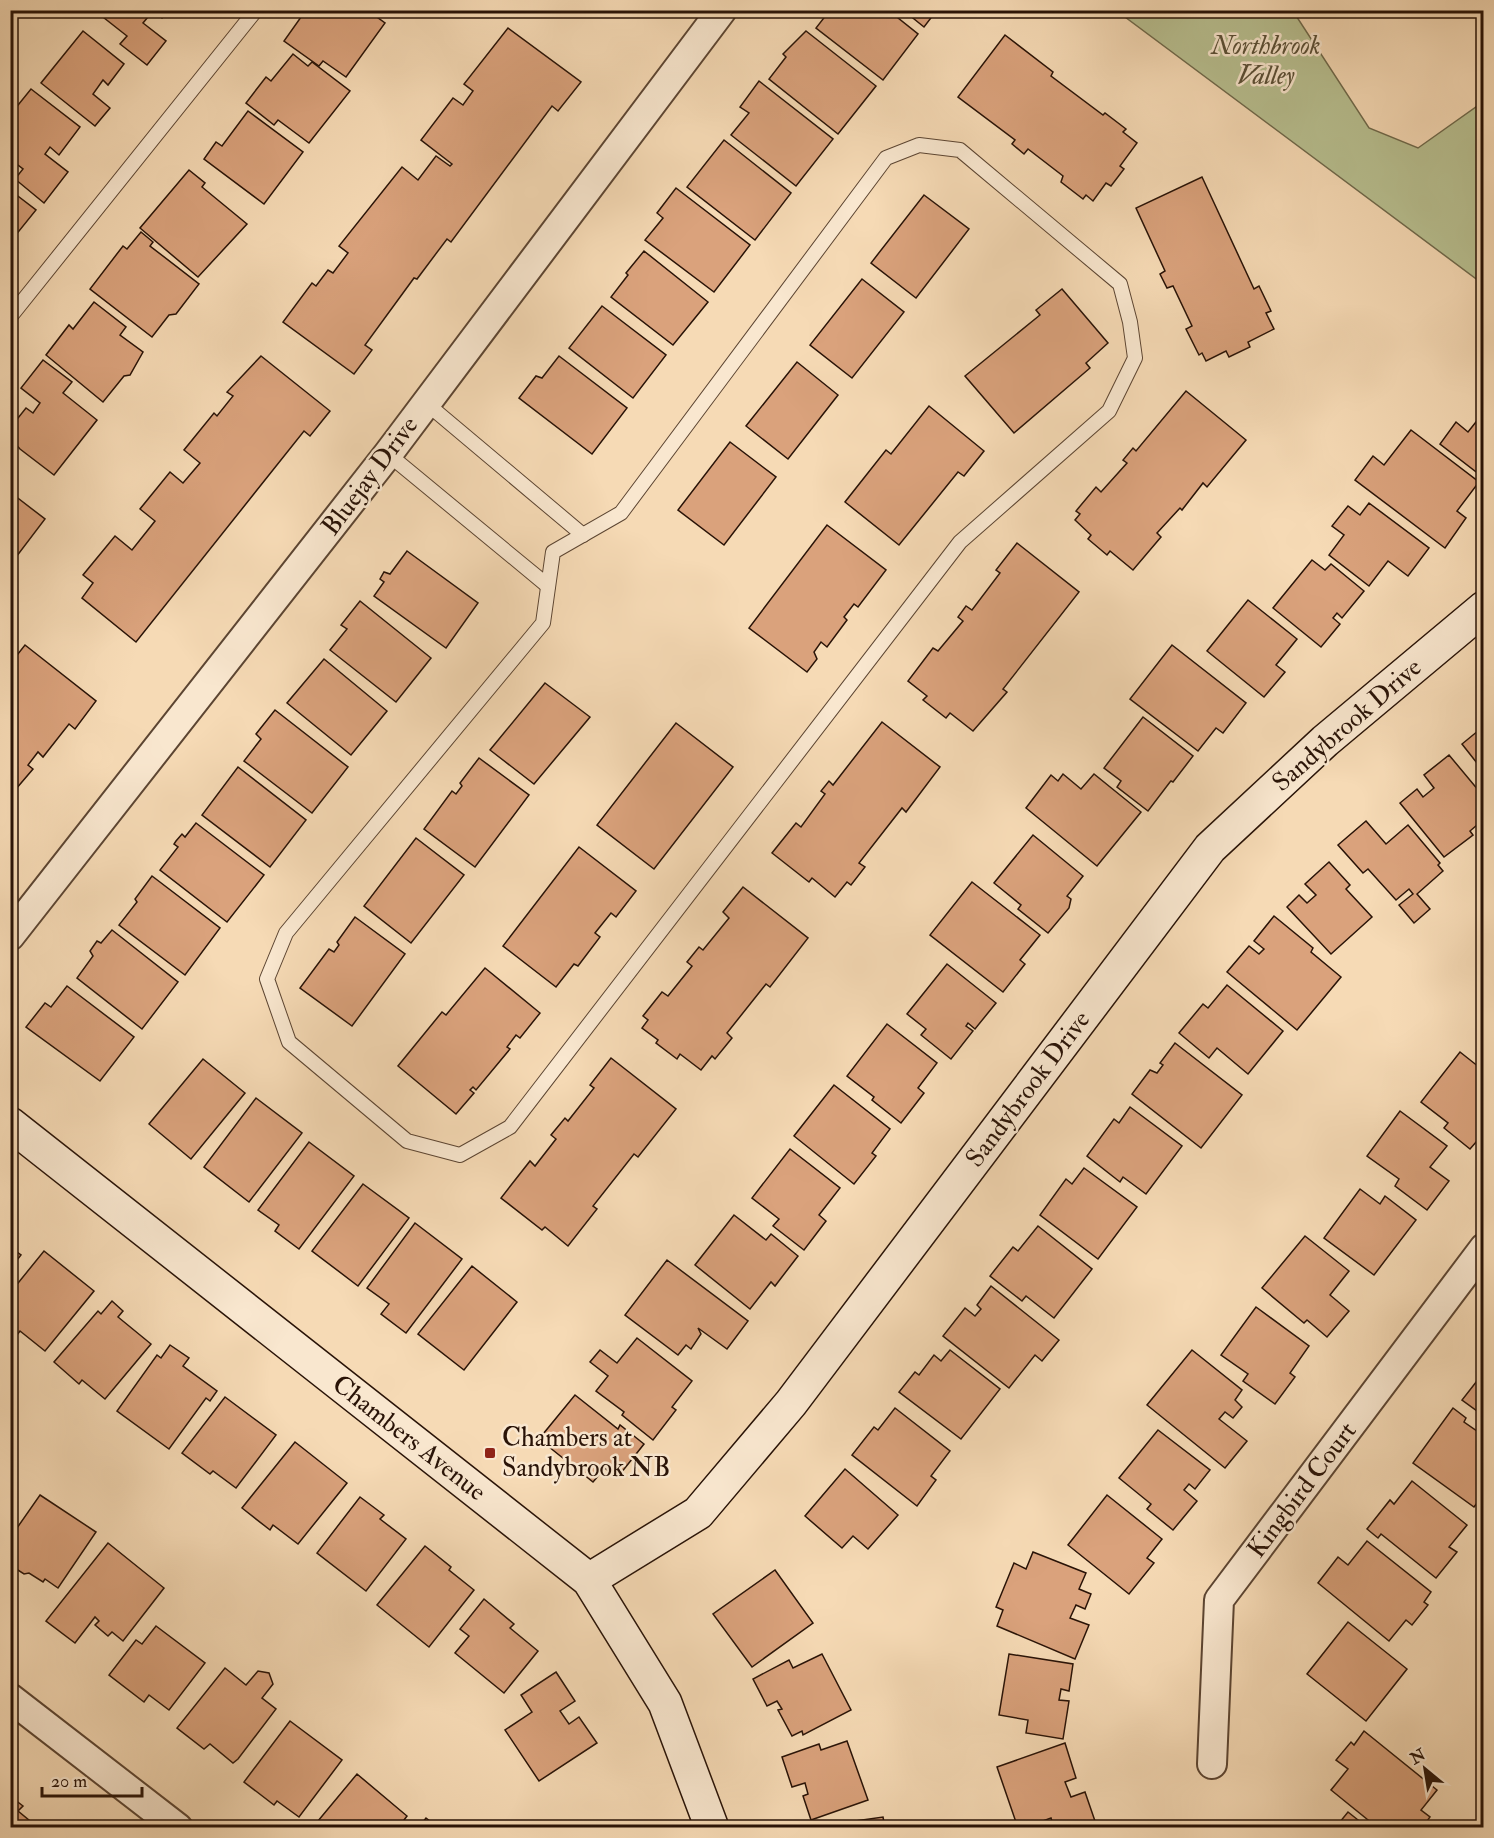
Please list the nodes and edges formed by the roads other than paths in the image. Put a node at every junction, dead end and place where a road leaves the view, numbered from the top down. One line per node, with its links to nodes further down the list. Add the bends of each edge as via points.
1 (256, 10): 3 (lane)
2 (722, 10): 4 (street, Bluejay Drive)
3 (10, 317)
4 (426, 403): 5 (street, Bluejay Drive); 6 (lane)
5 (388, 454): 7 (lane); 9 (street, Bluejay Drive)
6 (583, 535): 7 (lane, via 553,552); 7 (lane, via 621,513 886,158 919,145 960,150 1120,284 1135,358 1109,411 960,542 510,1127 460,1155 407,1141 289,1042 267,979 286,933 543,623)
7 (548, 586)
8 (1484, 608): 12 (street, Sandybrook Drive, via 1325,741 1210,848 791,1403 698,1513)
9 (10, 936)
10 (10, 1124): 12 (street, Chambers Avenue)
11 (1484, 1248): 14 (street, Kingbird Court, via 1219,1600)
12 (589, 1580): 16 (street, Chambers Avenue, via 665,1703)
13 (10, 1698): 15 (street)
14 (1212, 1764)
15 (178, 1827)
16 (712, 1827)

